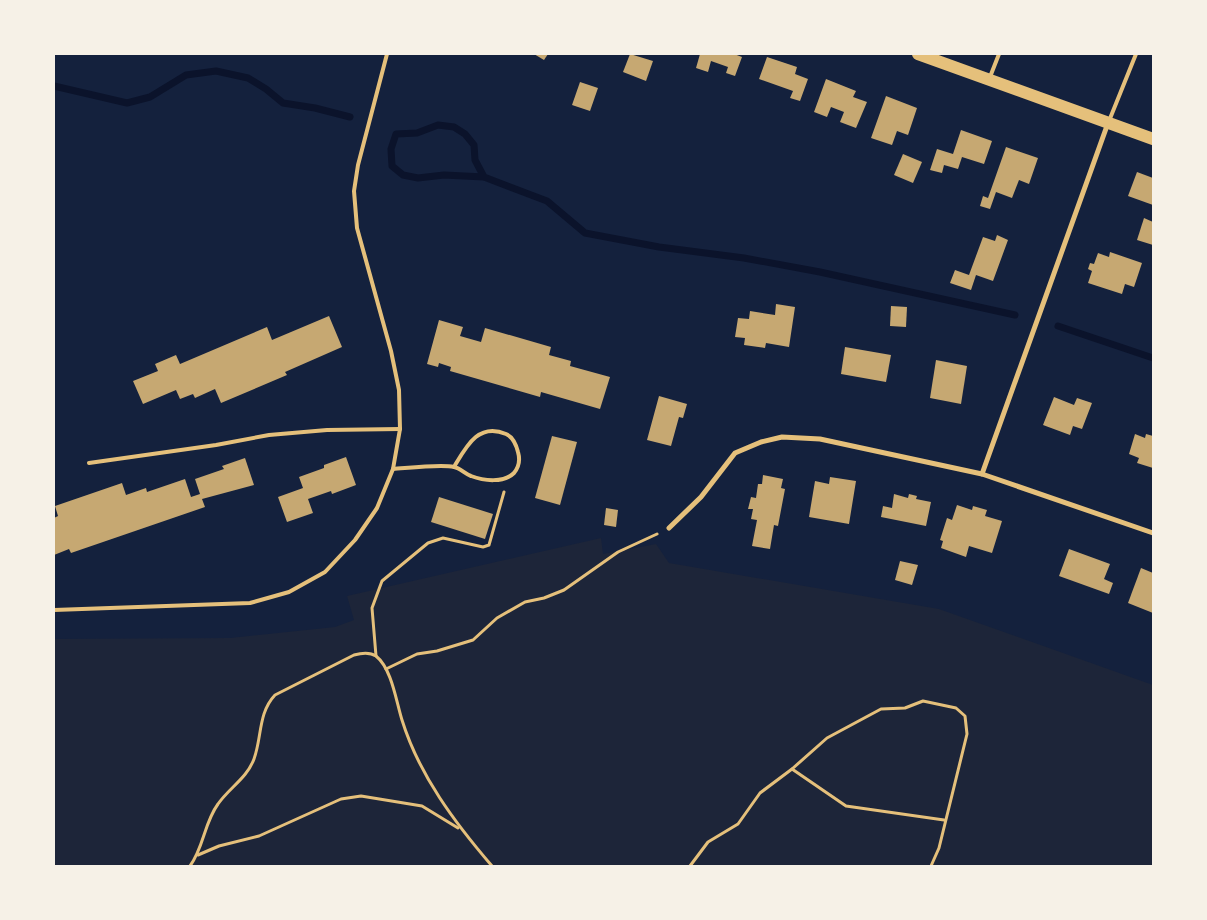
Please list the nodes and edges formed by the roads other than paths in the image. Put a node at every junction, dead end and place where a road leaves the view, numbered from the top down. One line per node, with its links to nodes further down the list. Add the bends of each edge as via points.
1 (387, 54): 8 (lane, via 354,191 357,228 399,390)
2 (918, 54): 5 (main road)
3 (999, 54): 5 (lane)
4 (1136, 54): 6 (lane)
5 (989, 79): 6 (main road)
6 (1108, 123): 7 (main road); 12 (street)
7 (1153, 138)
8 (400, 429): 9 (lane, via 269,435 216,446); 11 (lane)
9 (89, 463)
10 (454, 467): 10 (lane, via 472,476 497,480 508,478 518,469 520,457 516,442 507,434 492,430 478,434 468,443); 11 (lane)
11 (393, 469): 15 (lane, via 377,508 355,540 325,572 289,592 250,603)
12 (982, 474): 13 (street, via 820,439 782,436 735,453 701,497); 14 (street)
13 (669, 528)
14 (1153, 533)
15 (54, 610)

